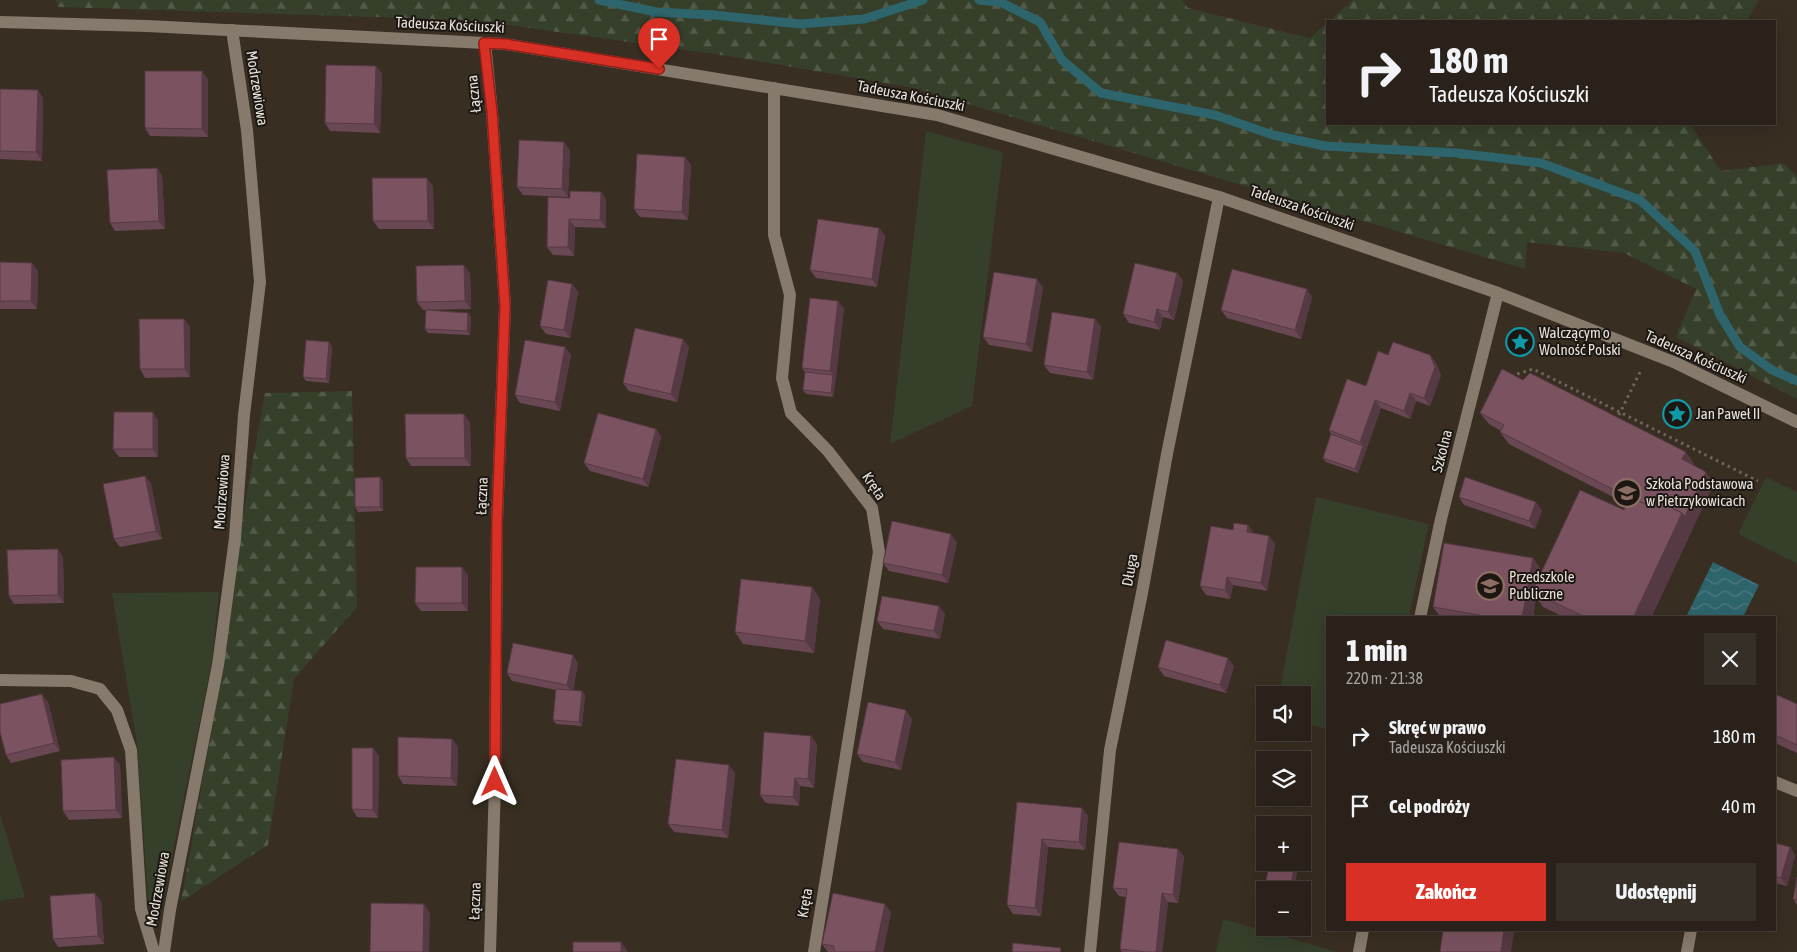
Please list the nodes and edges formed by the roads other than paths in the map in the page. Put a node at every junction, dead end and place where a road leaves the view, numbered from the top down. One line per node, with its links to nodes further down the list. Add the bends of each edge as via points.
1 (0, 22): 2 (street, Tadeusza Kościuszki)
2 (232, 30): 3 (street, Tadeusza Kościuszki); 15 (street, Modrzewiowa, via 247,130 260,282 244,415 235,538 218,665)
3 (484, 43): 4 (street, Tadeusza Kościuszki); 16 (street, Łączna, via 505,306 497,521)
4 (774, 88): 5 (street, Tadeusza Kościuszki, via 937,115); 17 (street, Kręta, via 774,235 790,295 782,378 792,413 828,451 872,508 879,552)
5 (1219, 197): 6 (street, Tadeusza Kościuszki); 18 (street, Długa, via 1110,750)
6 (1498, 293): 7 (street, Tadeusza Kościuszki, via 1676,363); 8 (street, Szkolna)
7 (1797, 422)
8 (1420, 616)
9 (0, 680): 14 (street, via 71,681 100,690 117,710 131,750 141,909)
10 (1776, 782): 11 (street)
11 (1797, 791)
12 (1363, 931): 19 (street)
13 (1691, 931): 20 (street)
14 (154, 952)
15 (164, 952)
16 (490, 952)
17 (814, 952)
18 (1090, 952)
19 (1359, 952)
20 (1687, 952)

